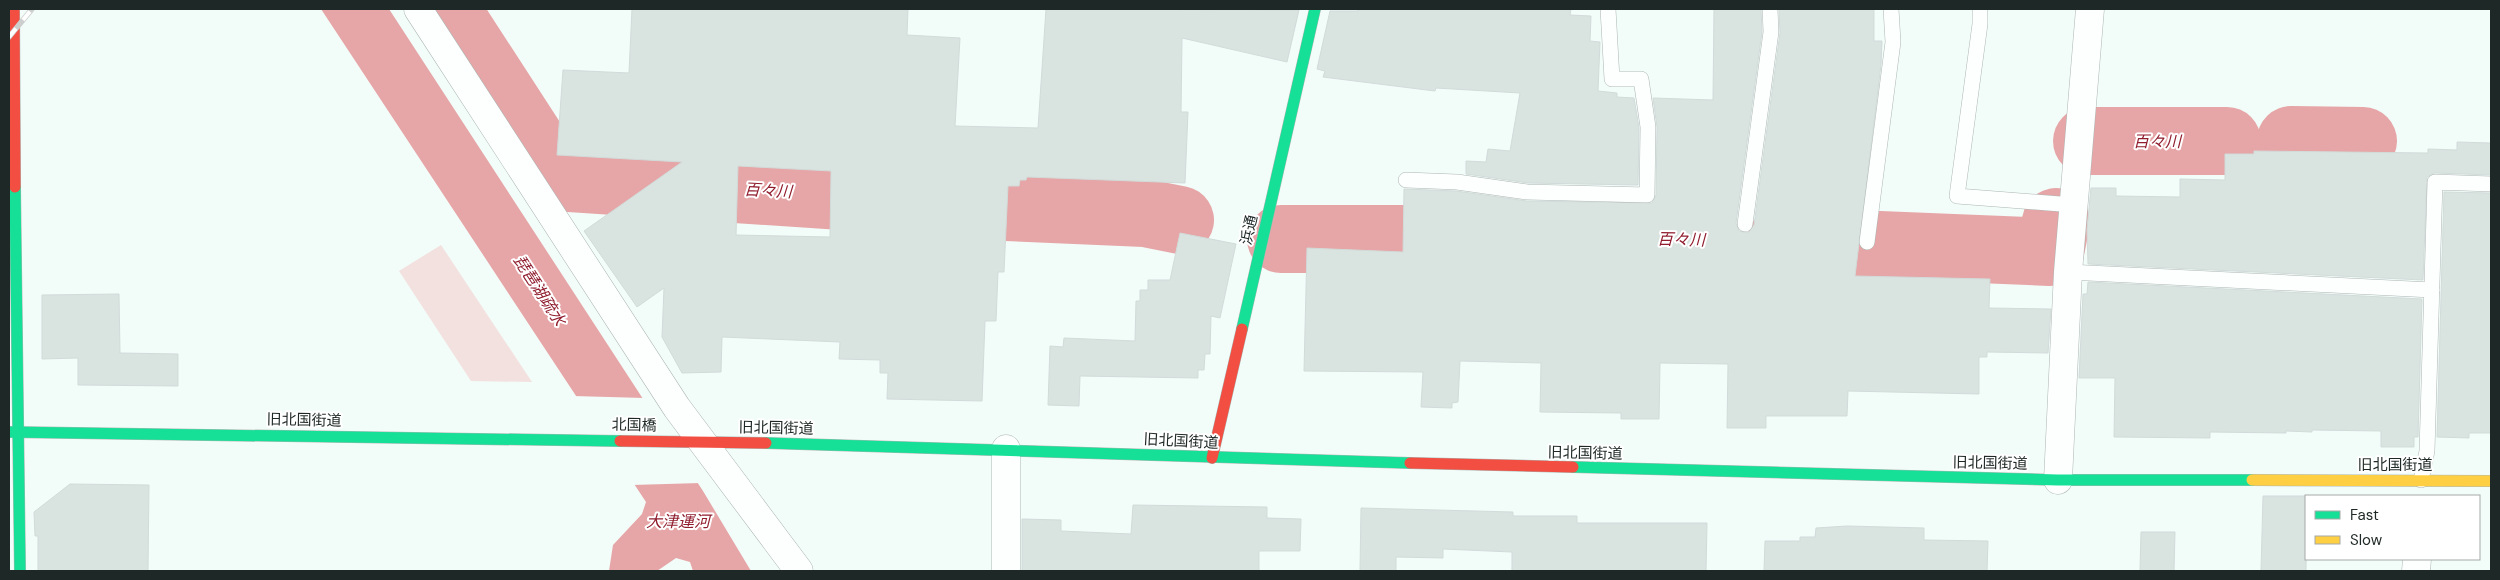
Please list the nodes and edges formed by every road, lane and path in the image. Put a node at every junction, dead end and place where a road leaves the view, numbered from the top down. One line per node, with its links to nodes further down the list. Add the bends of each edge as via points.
1 (14, 9): 16 (street)
2 (418, 9): 18 (street, via 677,408)
3 (1315, 9): 20 (street, 浜通)
4 (1608, 9): 9 (lane, via 1612,79 1641,79 1648,127 1647,195 1527,192 1457,182)
5 (1770, 9): 12 (lane, via 1771,32)
6 (1891, 9): 13 (lane, via 1893,42)
7 (1980, 9): 11 (lane, via 1956,196)
8 (2090, 9): 11 (street)
9 (1406, 180)
10 (2491, 184): 15 (lane, via 2435,182)
11 (2074, 205): 14 (street)
12 (1745, 224)
13 (1867, 242)
14 (2068, 272): 15 (lane); 21 (street)
15 (2432, 290): 23 (lane, via 2427,451)
16 (13, 432): 17 (street, 旧北国街道); 24 (street)
17 (590, 440): 18 (street, 北国橋)
18 (691, 441): 19 (street, 旧北国街道); 25 (street)
19 (1006, 450): 20 (street, 旧北国街道); 26 (street)
20 (1212, 458): 21 (street, 旧北国街道)
21 (2058, 480): 23 (street, 旧北国街道)
22 (2491, 481): 23 (street, 旧北国街道)
23 (2420, 488)
24 (20, 571)
25 (799, 571)
26 (1006, 571)

